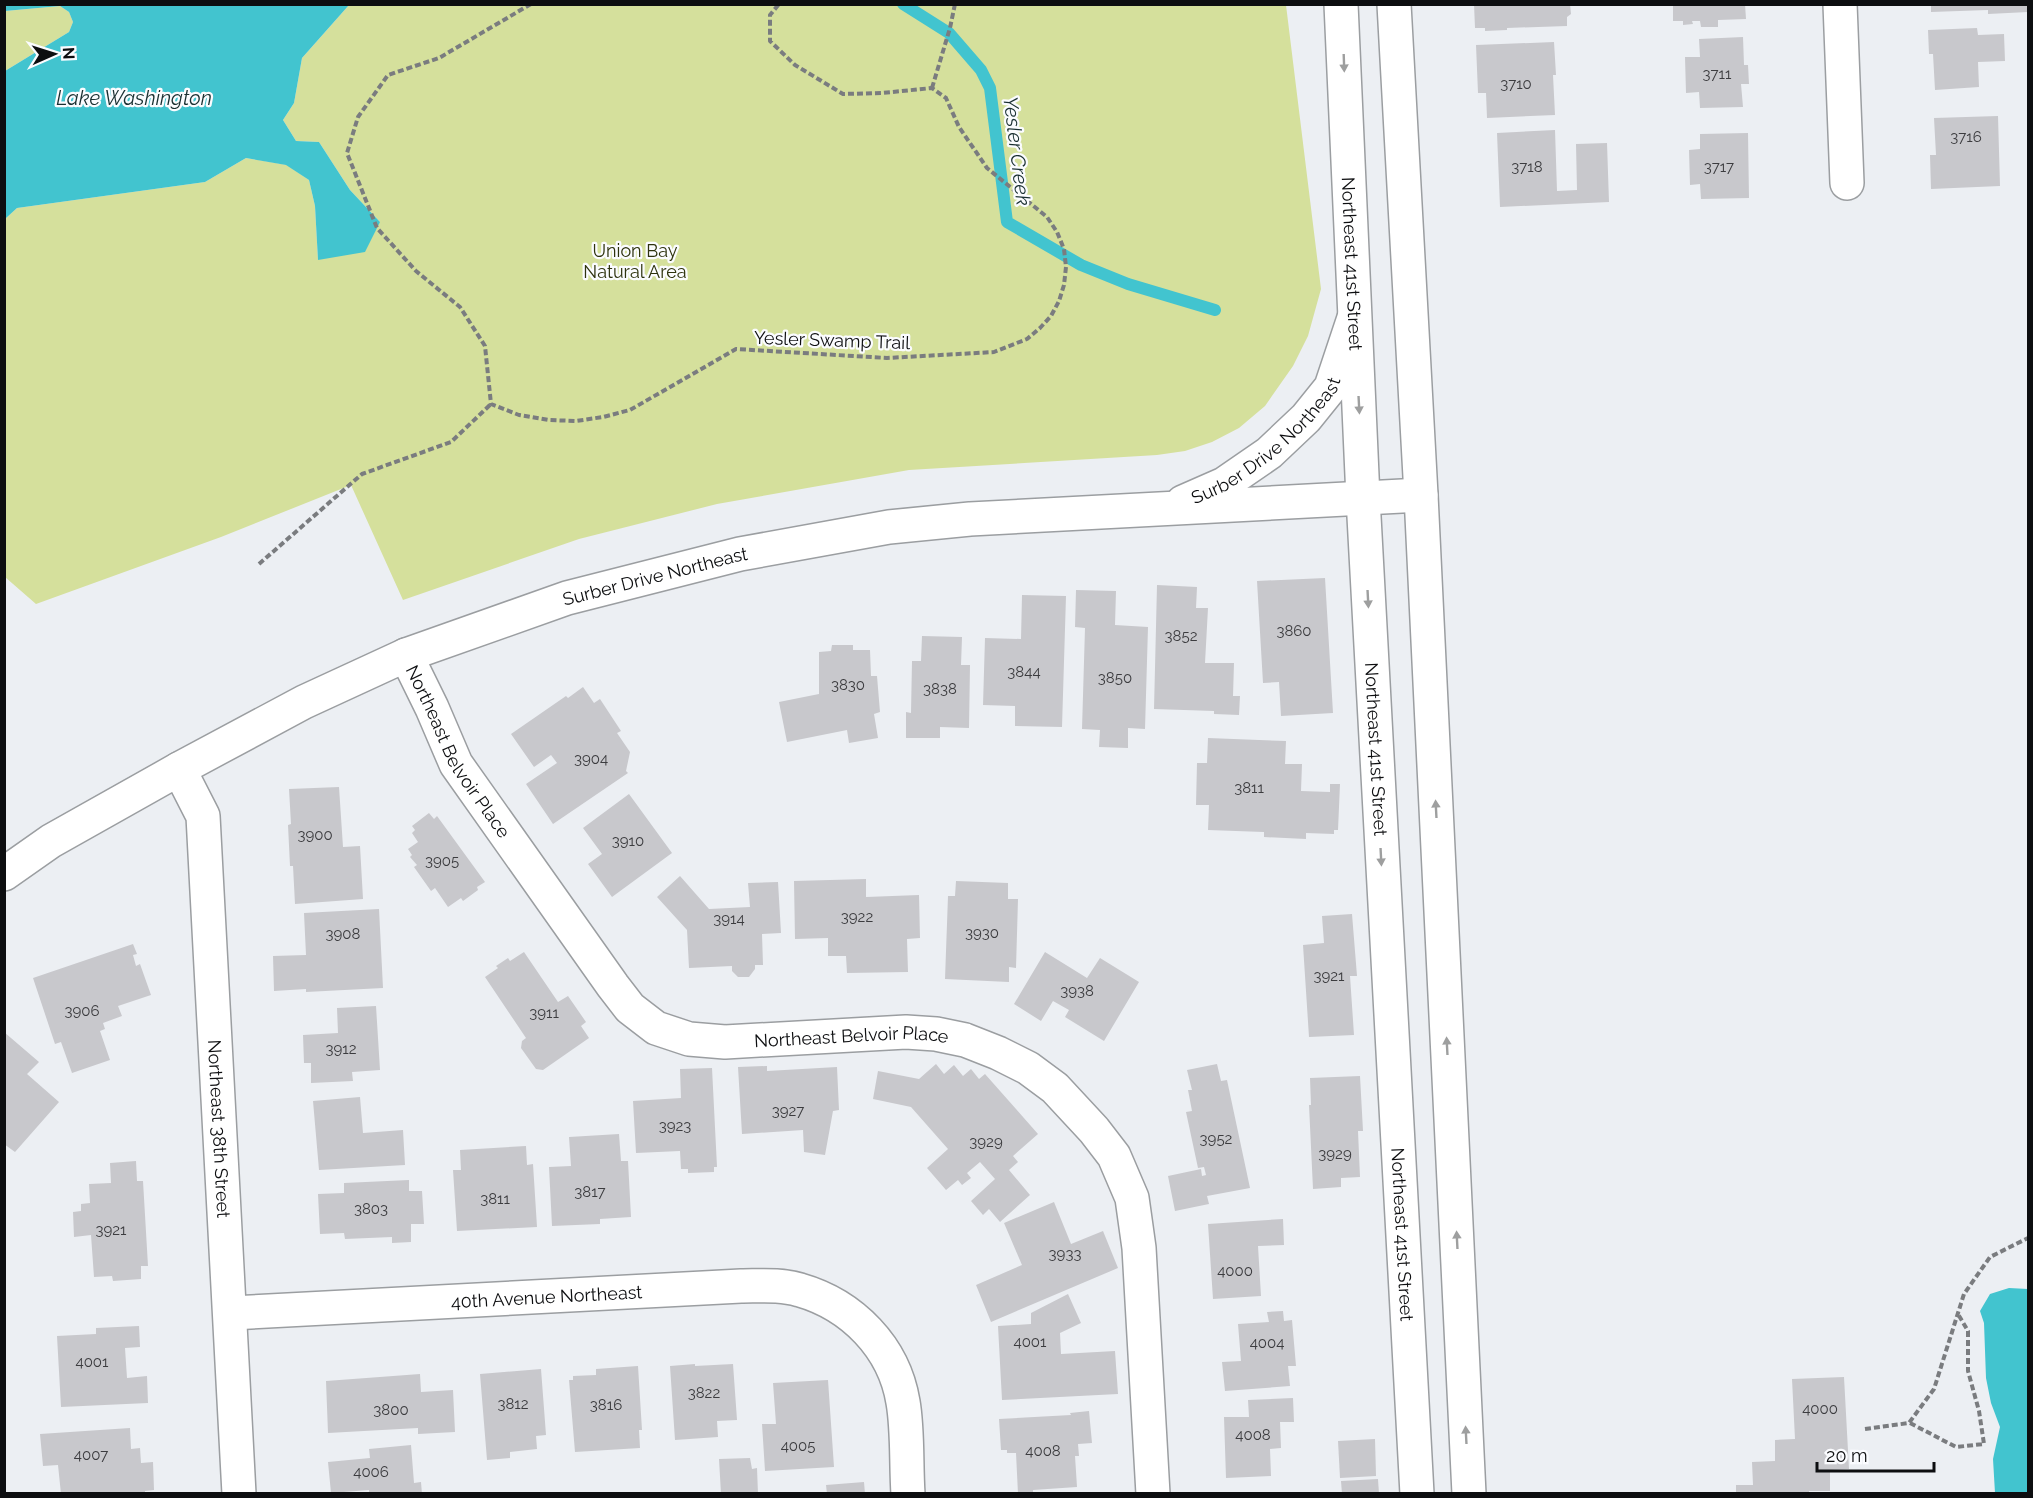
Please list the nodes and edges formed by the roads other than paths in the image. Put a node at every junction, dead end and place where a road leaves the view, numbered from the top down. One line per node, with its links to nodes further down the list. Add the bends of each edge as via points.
1 (1341, 4): 5 (street, Northeast 41st Street, one-way to 5)
2 (1394, 4): 6 (street)
3 (1840, 4): 4 (street)
4 (1847, 183)
5 (1355, 316): 7 (street, Northeast 41st Street, one-way to 7); 8 (street, Surber Drive Northeast, via 1331,387 1306,418 1269,453 1224,484)
6 (1421, 495): 7 (street, Surber Drive Northeast); 17 (street, one-way to 6)
7 (1363, 498): 8 (street, Surber Drive Northeast); 16 (street, Northeast 41st Street, one-way to 16)
8 (1165, 509): 9 (street, Surber Drive Northeast, via 889,527 740,554 567,598)
9 (405, 655): 10 (street, Surber Drive Northeast, via 304,702); 15 (street, Northeast Belvoir Place, via 456,764 613,986 630,1008 656,1028 689,1039 725,1042 906,1032 965,1040 1028,1068 1055,1088 1094,1130 1114,1156 1132,1198 1139,1248)
10 (178, 769): 11 (street, Surber Drive Northeast, via 51,842); 12 (street, Northeast 38th Street, via 203,816)
11 (4, 874)
12 (231, 1312): 13 (street, Northeast 38th Street); 14 (street, 40th Avenue Northeast, via 770,1285 800,1290 856,1319 878,1341 894,1370 903,1402)
13 (239, 1494)
14 (908, 1494)
15 (1153, 1494)
16 (1417, 1494)
17 (1469, 1494)

